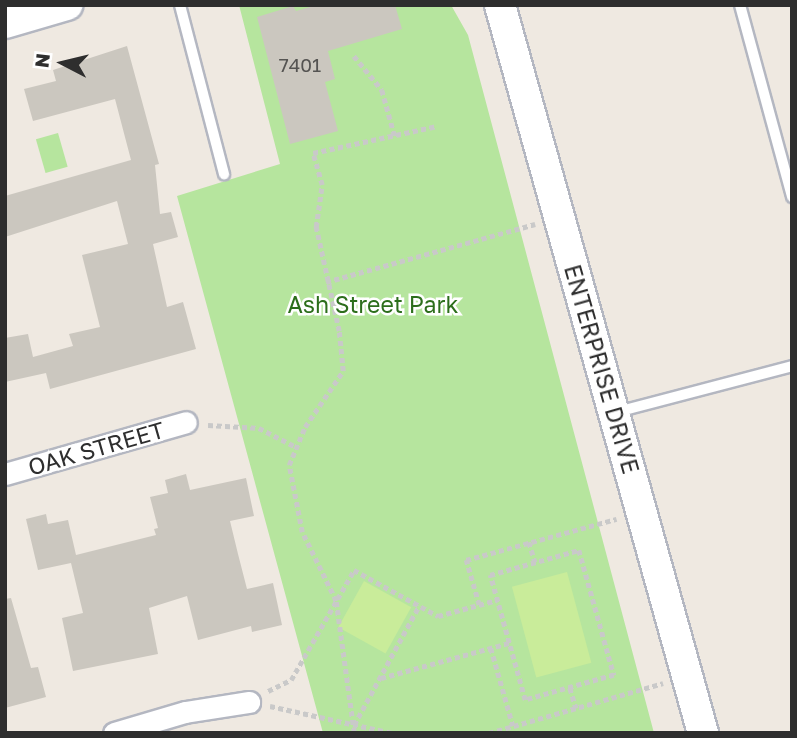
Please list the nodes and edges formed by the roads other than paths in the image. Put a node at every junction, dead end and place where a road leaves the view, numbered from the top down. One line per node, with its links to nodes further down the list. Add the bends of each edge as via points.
1 (67, 5): 5 (street)
2 (180, 5): 6 (lane)
3 (740, 5): 7 (lane)
4 (500, 8): 9 (street, ENTERPRISE DRIVE)
5 (5, 23)
6 (224, 174)
7 (792, 197)
8 (792, 366): 9 (lane)
9 (614, 413): 14 (street, ENTERPRISE DRIVE)
10 (186, 422): 11 (street, OAK STREET)
11 (5, 474)
12 (249, 702): 13 (street, via 185,712)
13 (114, 733)
14 (703, 733)

